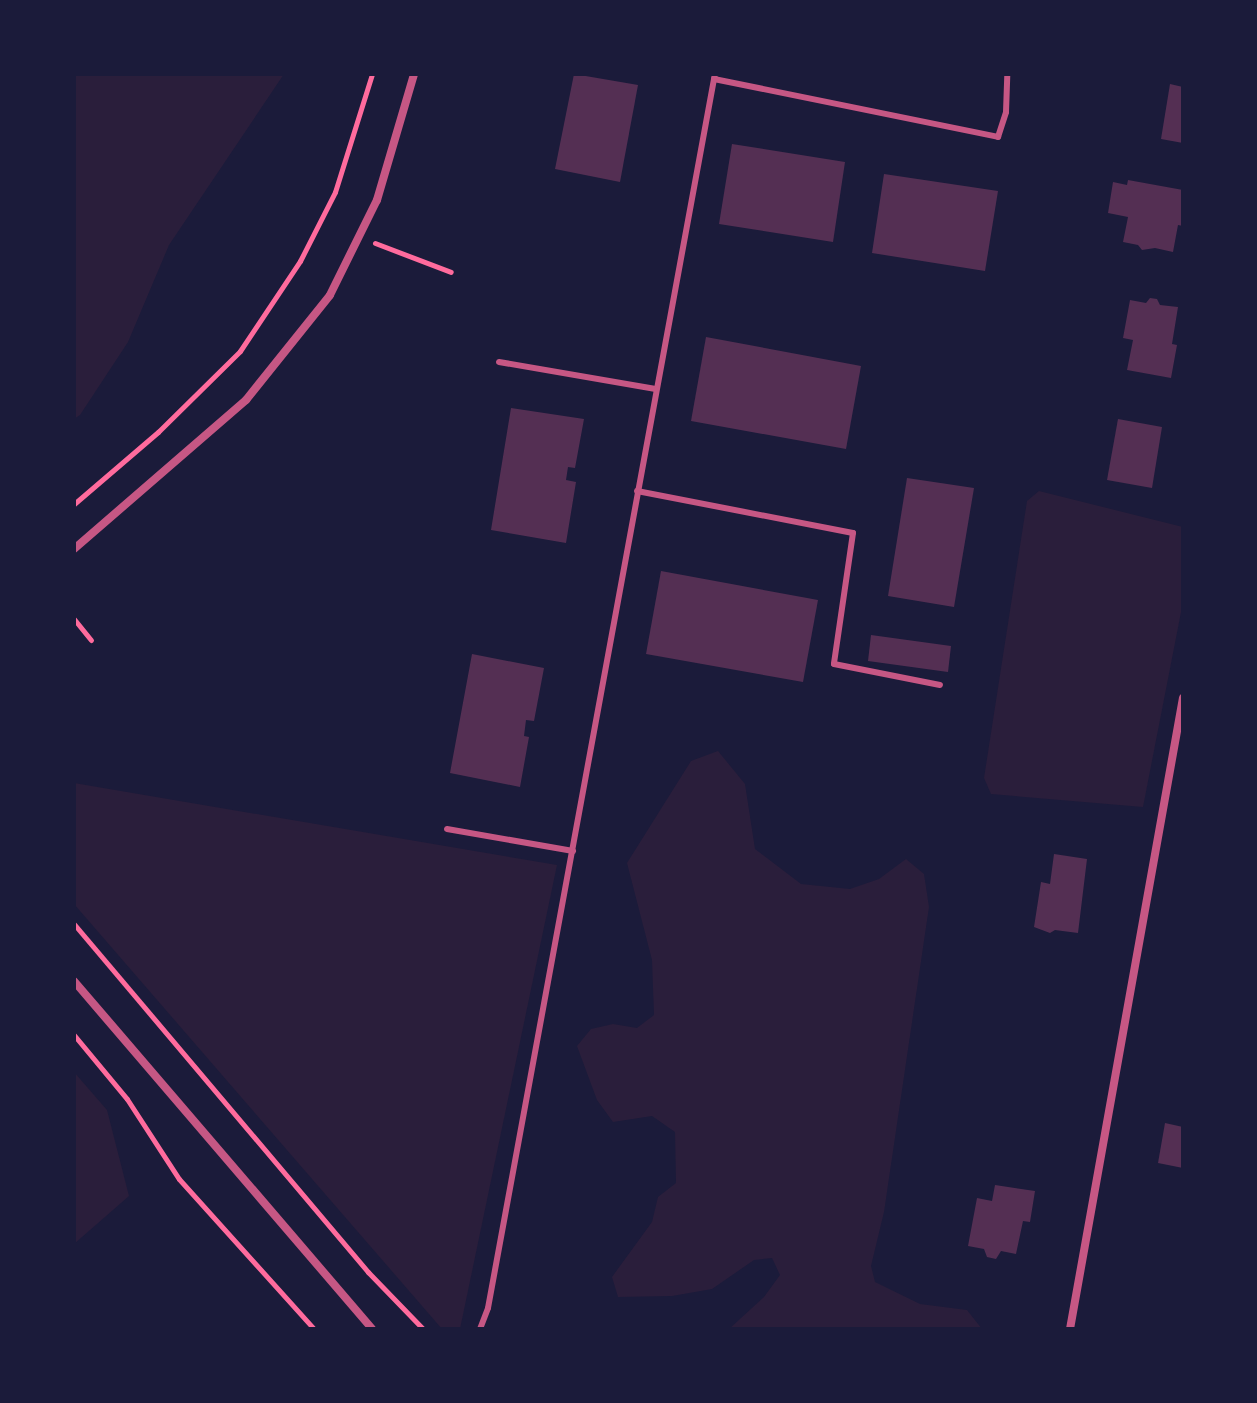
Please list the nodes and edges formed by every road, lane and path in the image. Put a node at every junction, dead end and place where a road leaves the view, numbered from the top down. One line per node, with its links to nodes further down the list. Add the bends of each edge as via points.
1 (372, 74): 10 (path, via 335,192 300,261 240,351)
2 (414, 74): 5 (street, via 377,200)
3 (1007, 74): 4 (lane, via 1006,112 998,137)
4 (714, 77): 8 (lane)
5 (359, 237): 6 (path); 11 (street, via 330,295 246,400)
6 (451, 272)
7 (499, 362): 8 (lane)
8 (656, 389): 9 (lane)
9 (637, 491): 14 (lane, via 853,533 834,664); 17 (lane)
10 (74, 504)
11 (74, 549)
12 (74, 619): 13 (path)
13 (91, 640)
14 (940, 685)
15 (1183, 698): 25 (street)
16 (447, 829): 17 (lane)
17 (573, 851): 24 (lane)
18 (74, 924): 23 (path, via 368,1272)
19 (74, 981): 22 (street)
20 (74, 1035): 21 (path, via 127,1099 179,1179)
21 (314, 1329)
22 (372, 1329)
23 (423, 1329)
24 (480, 1329)
25 (1070, 1329)

